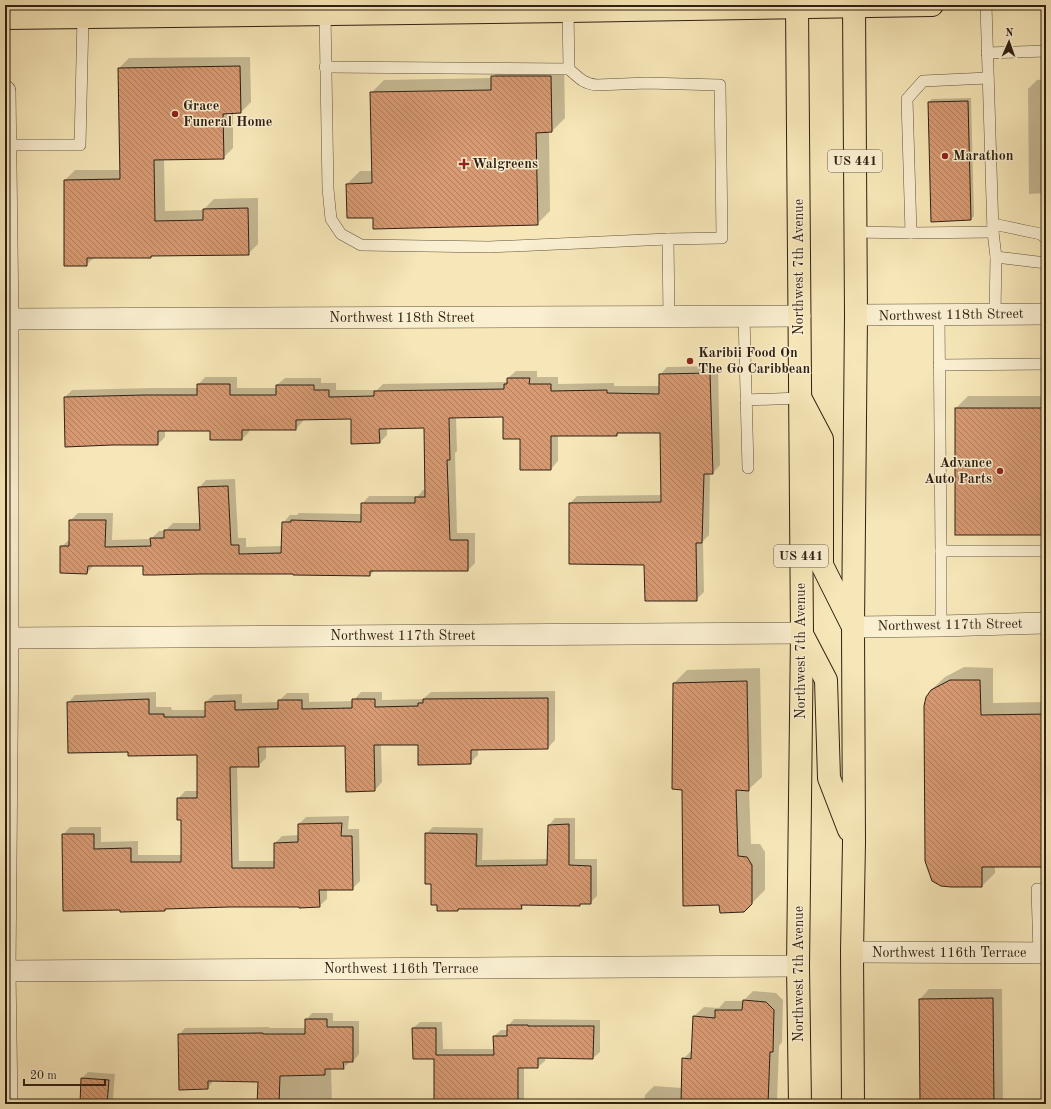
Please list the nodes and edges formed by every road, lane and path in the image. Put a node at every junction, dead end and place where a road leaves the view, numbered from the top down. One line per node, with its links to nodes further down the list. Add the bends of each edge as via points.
1 (932, 5): 4 (main road)
2 (986, 5): 10 (lane)
3 (797, 6): 4 (main road); 5 (main road); 29 (main road, Northwest 7th Avenue / US 441)
4 (854, 6): 18 (main road, US 441)
5 (568, 11): 6 (main road); 12 (lane)
6 (325, 14): 7 (main road); 11 (lane)
7 (83, 17): 8 (main road); 16 (lane, via 80,145)
8 (5, 18)
9 (1046, 51): 10 (lane)
10 (987, 53): 13 (lane)
11 (325, 67): 12 (lane); 20 (lane, via 331,219 341,234 361,245 488,246)
12 (569, 69): 20 (lane, via 581,81 597,85 720,85 722,238)
13 (988, 78): 17 (lane); 19 (lane, via 924,81 908,99)
14 (5, 91): 15 (street)
15 (5, 116): 16 (street)
16 (5, 145): 31 (street)
17 (993, 228): 19 (lane); 21 (lane, via 1041,234); 22 (lane)
18 (855, 232): 19 (lane); 26 (main road, US 441)
19 (911, 233)
20 (668, 239): 30 (lane)
21 (1046, 239)
22 (996, 257): 23 (lane); 24 (lane)
23 (1046, 263)
24 (995, 314): 25 (street, Northwest 118th Street); 27 (street, Northwest 118th Street)
25 (1046, 314)
26 (856, 315): 27 (street, Northwest 118th Street); 41 (main road, US 441)
27 (939, 315): 33 (lane)
28 (744, 316): 29 (street, Northwest 118th Street); 30 (street, Northwest 118th Street); 35 (lane)
29 (800, 316): 34 (main road, Northwest 7th Avenue / US 441)
30 (670, 317): 31 (street, Northwest 118th Street)
31 (6, 319): 43 (street)
32 (1046, 364): 33 (lane)
33 (940, 365): 37 (lane)
34 (800, 398): 35 (lane); 41 (main road, via 822,439 822,565); 42 (main road, Northwest 7th Avenue / US 441)
35 (746, 400): 36 (lane)
36 (748, 468)
37 (941, 551): 38 (lane); 40 (lane)
38 (1046, 551)
39 (1046, 623): 40 (street, Northwest 117th Street)
40 (941, 626): 41 (street, Northwest 117th Street)
41 (853, 627): 44 (main road, US 441)
42 (802, 633): 43 (street, Northwest 117th Street); 44 (main road, via 826,680 829,778); 48 (main road, Northwest 7th Avenue / US 441)
43 (7, 638): 49 (street)
44 (854, 842): 46 (main road, US 441)
45 (1046, 888): 47 (lane, via 1037,889)
46 (852, 952): 47 (street, Northwest 116th Terrace); 52 (main road, US 441)
47 (1043, 953)
48 (798, 966): 49 (street, Northwest 116th Terrace); 51 (main road, Northwest 7th Avenue / US 441)
49 (5, 971): 50 (street)
50 (7, 1104)
51 (800, 1104)
52 (853, 1104)

